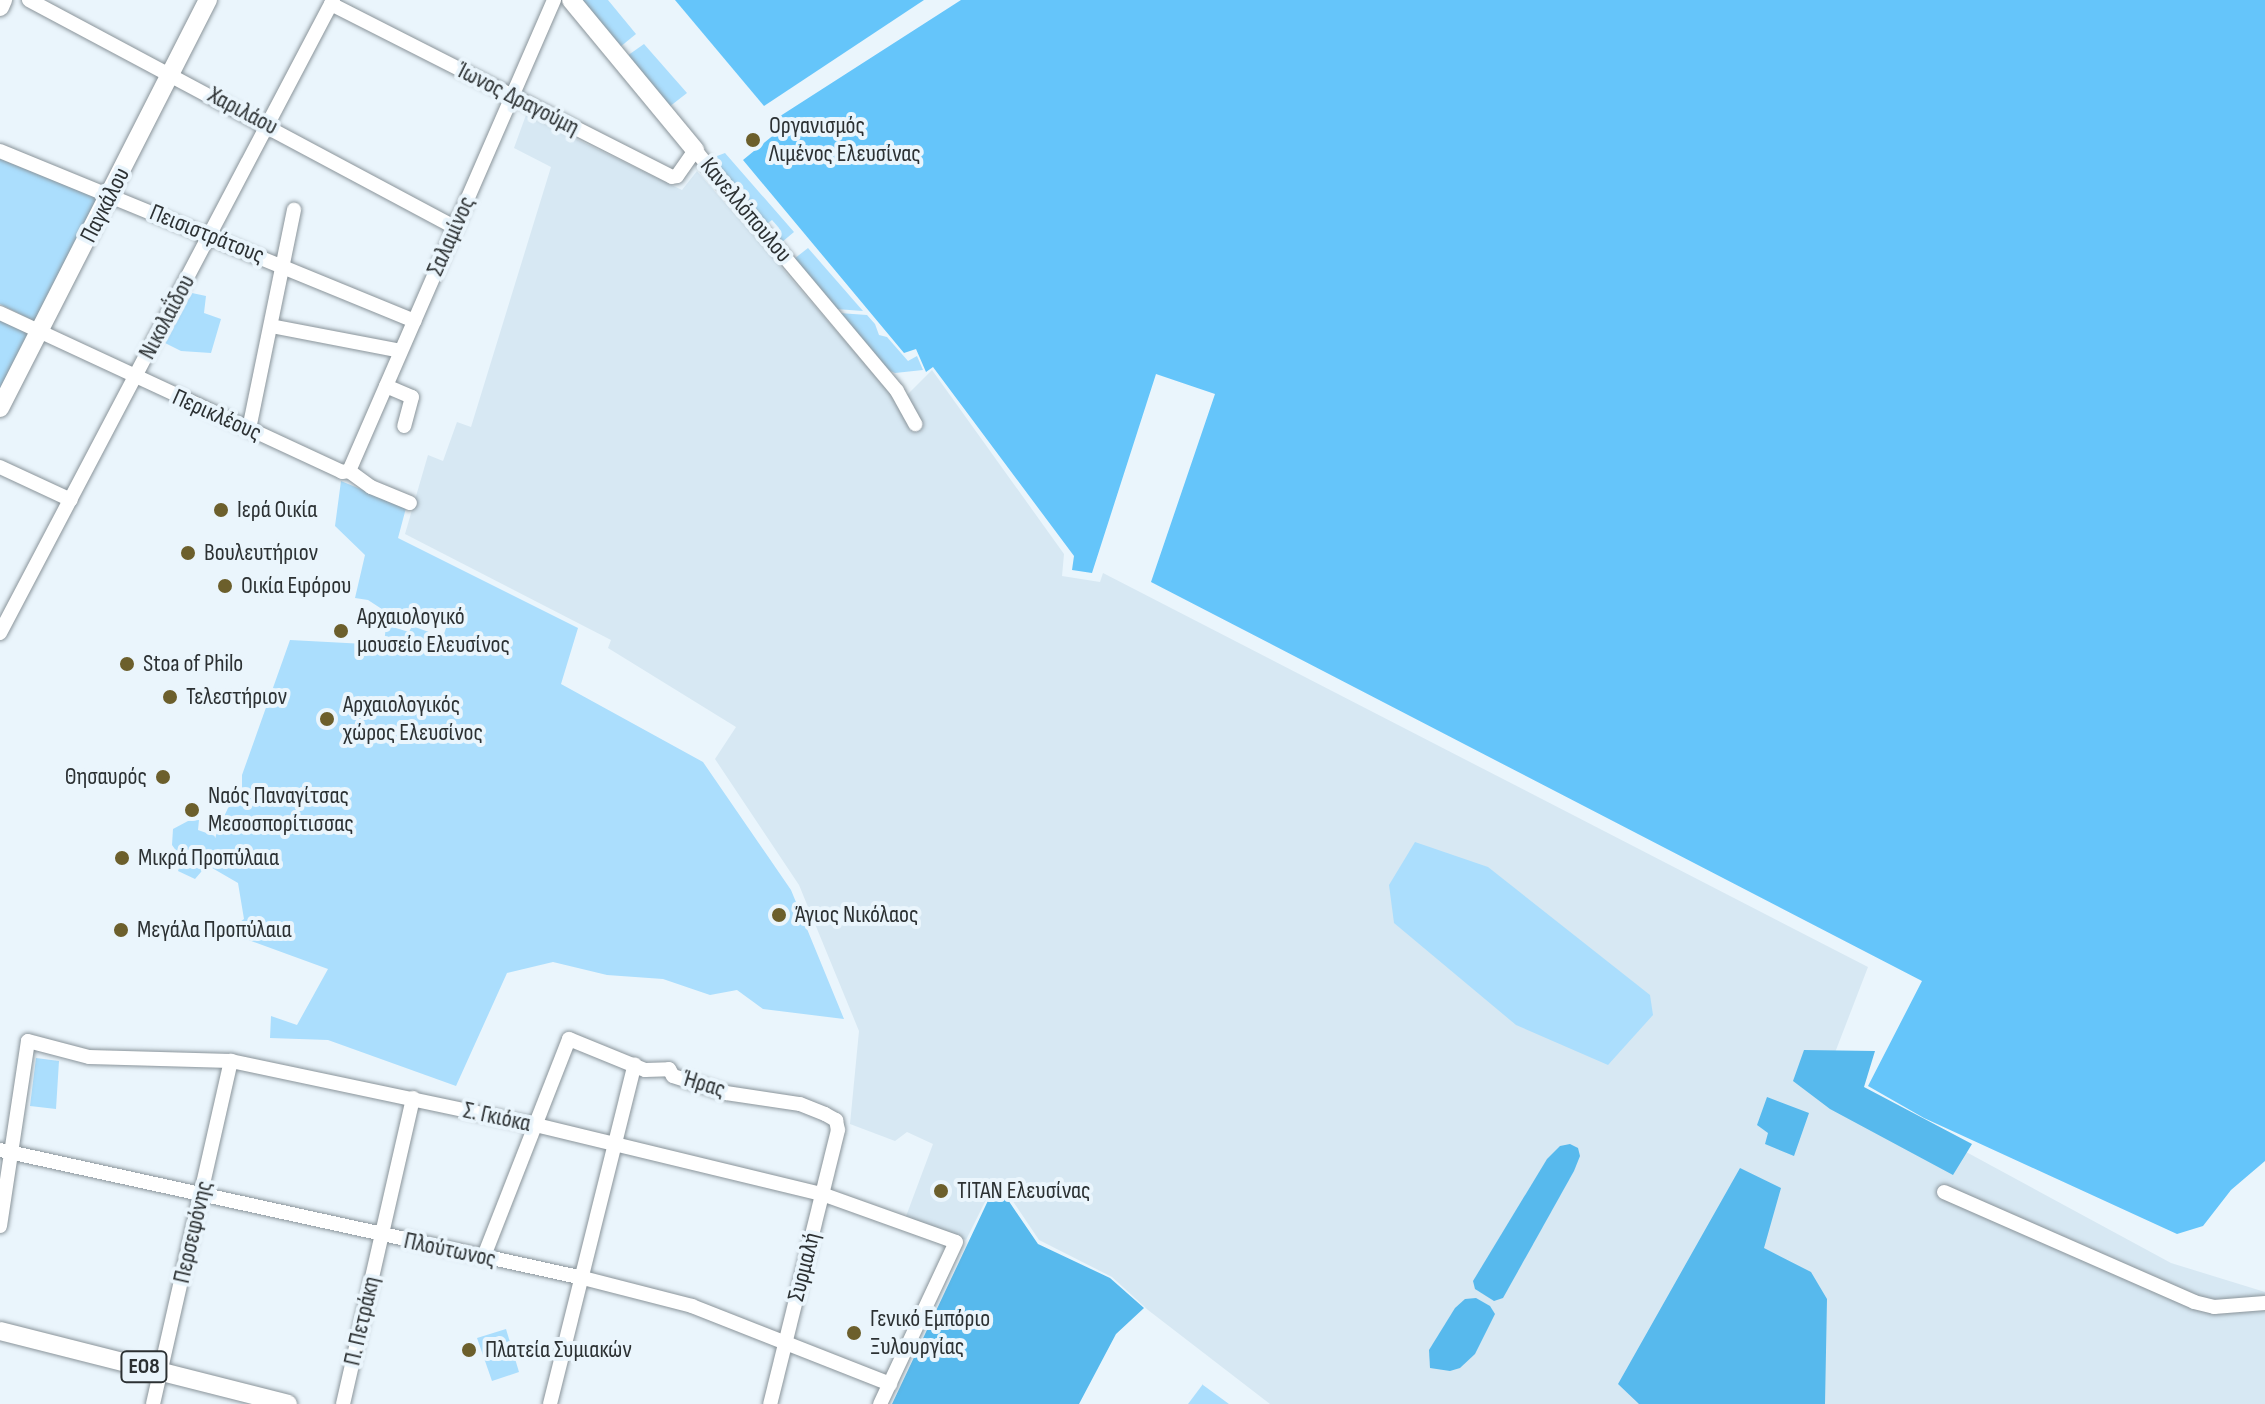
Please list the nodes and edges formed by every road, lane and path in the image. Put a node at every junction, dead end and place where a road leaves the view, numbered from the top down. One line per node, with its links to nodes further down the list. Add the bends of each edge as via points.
1 (3, 0): 7 (main road)
2 (29, 0): 8 (street, Χαριλάου)
3 (208, 0): 8 (main road, Παγκάλου)
4 (554, 0): 9 (street, Σαλαμίνος)
5 (571, 0): 11 (main road, Κανελλόπουλου)
6 (332, 2): 9 (street, Ίωνος Δραγούμη); 10 (street, Νικολαΐδου)
7 (0, 7)
8 (172, 73): 10 (street, Χαριλάου); 13 (main road, Παγκάλου)
9 (512, 96): 11 (street, Ίωνος Δραγούμη, via 672,177); 15 (street, Σαλαμίνος)
10 (266, 123): 15 (street, Χαριλάου); 16 (street, Νικολαΐδου)
11 (695, 150): 26 (street, Κανελλόπουλου, via 897,391)
12 (0, 151): 13 (street, Πεισιστράτους)
13 (110, 195): 16 (street, Πεισιστράτους); 21 (main road, Παγκάλου)
14 (294, 210): 17 (street)
15 (455, 227): 19 (street, Σαλαμίνος)
16 (210, 235): 17 (street, Πεισιστράτους); 23 (street, Νικολαΐδου)
17 (284, 266): 19 (street, Πεισιστράτους); 20 (street)
18 (0, 313): 21 (street, Περικλέους)
19 (414, 321): 22 (street, Σαλαμίνος)
20 (271, 326): 22 (street); 28 (street)
21 (41, 332): 23 (street, Περικλέους); 25 (main road, Παγκάλου)
22 (401, 351): 24 (street, Σαλαμίνος)
23 (135, 377): 28 (street, Περικλέους); 31 (street, Νικολαΐδου)
24 (386, 386): 27 (street, via 412,397); 30 (street, Σαλαμίνος)
25 (0, 408)
26 (915, 424)
27 (404, 426)
28 (249, 429): 30 (street, Περικλέους)
29 (0, 467): 31 (street)
30 (349, 471): 32 (street, Περικλέους)
31 (71, 500): 33 (street, Νικολαΐδου)
32 (410, 503)
33 (4, 616): 34 (street, Νικολαΐδου)
34 (0, 633)
35 (231, 1061): 37 (street, Σ. Γκιόκα); 41 (street, Σ. Γκιόκα, via 89,1057 28,1041); 43 (street, Περσεφόνης)
36 (635, 1064): 38 (street, Ήρας, via 569,1039); 39 (street, Ήρας, via 645,1070 669,1069 673,1076 726,1093 800,1104 836,1120); 40 (street)
37 (413, 1098): 38 (street, Σ. Γκιόκα); 46 (street, Π. Πετράκη)
38 (536, 1125): 40 (street, Σ. Γκιόκα); 47 (street)
39 (838, 1130): 44 (street, Συρμαλή)
40 (617, 1146): 44 (street, Σ. Γκιόκα); 48 (street)
41 (6, 1151): 43 (street, Πλούτωνος); 45 (street)
42 (1944, 1192): 49 (street, via 2194,1302 2214,1307)
43 (202, 1194): 46 (street, Πλούτωνος); 52 (street, Περσεφόνης)
44 (822, 1194): 51 (street, Συρμαλή); 53 (street, Σ. Γκιόκα, via 956,1242)
45 (0, 1226)
46 (381, 1236): 47 (street, Πλούτωνος); 56 (street, Π. Πετράκη)
47 (484, 1256): 48 (street, Πλούτωνος)
48 (583, 1278): 51 (street, Πλούτωνος, via 692,1306); 57 (street)
49 (2265, 1303)
50 (0, 1331): 52 (main road, ΕΟ8)
51 (786, 1342): 53 (street, Πλούτωνος); 58 (street, Συρμαλή)
52 (161, 1372): 54 (street, Περσεφόνης); 55 (main road, ΕΟ8)
53 (890, 1384): 59 (street)
54 (153, 1404)
55 (288, 1404)
56 (343, 1404)
57 (550, 1404)
58 (770, 1404)
59 (880, 1404)

